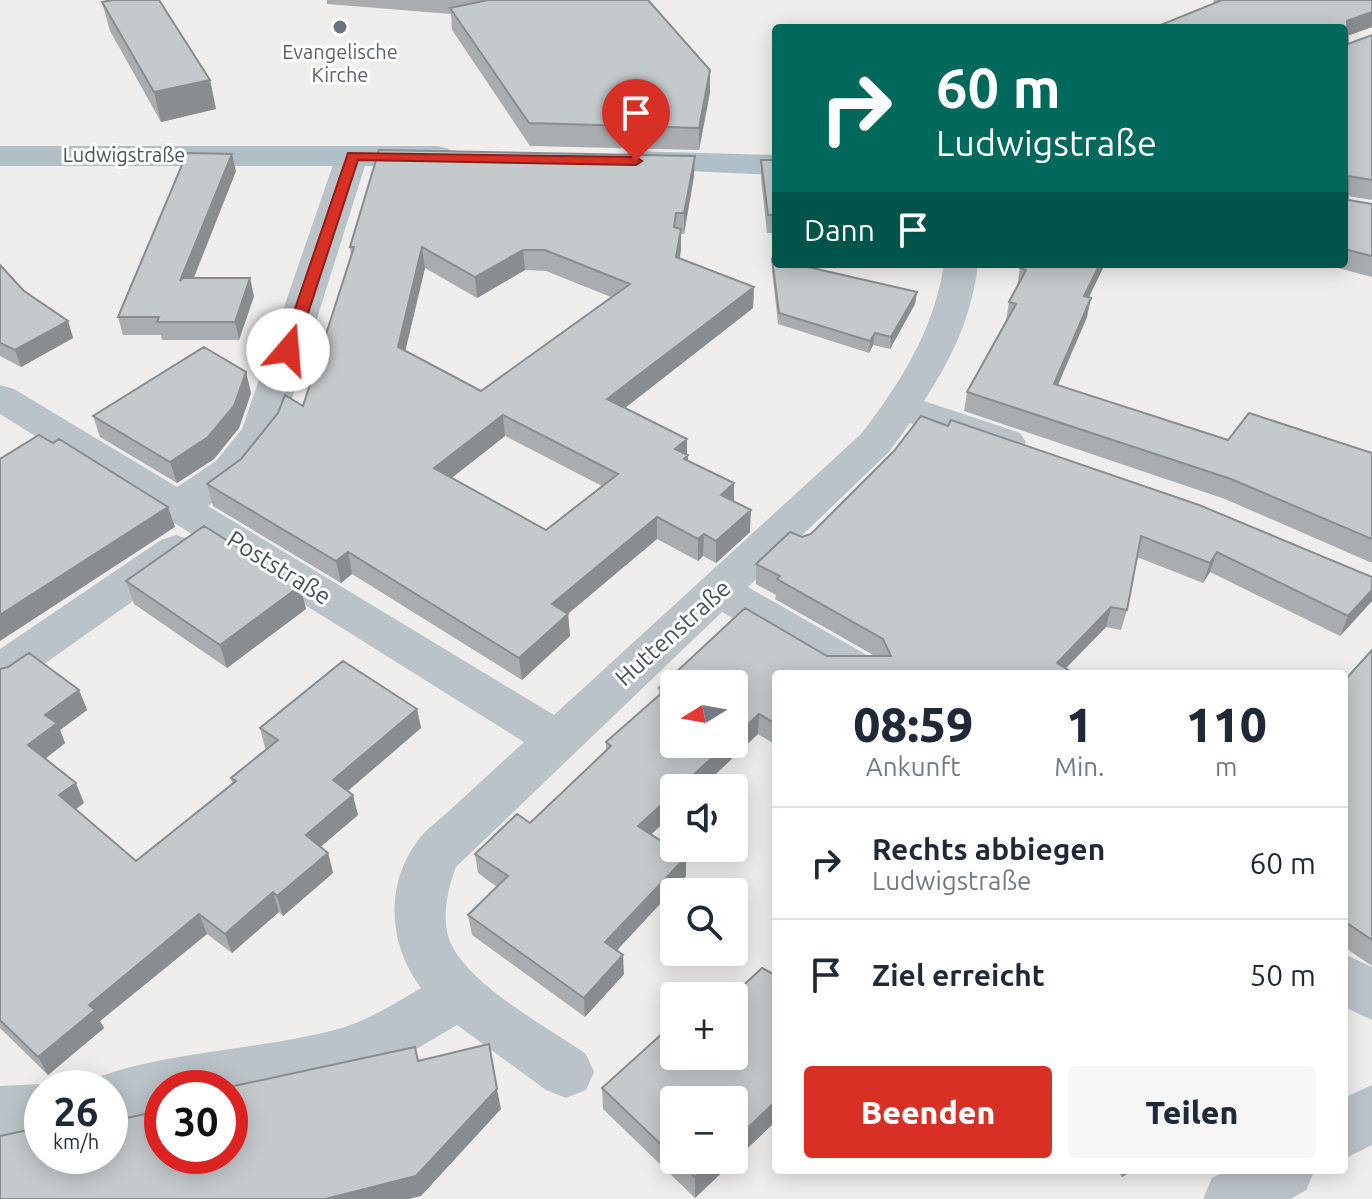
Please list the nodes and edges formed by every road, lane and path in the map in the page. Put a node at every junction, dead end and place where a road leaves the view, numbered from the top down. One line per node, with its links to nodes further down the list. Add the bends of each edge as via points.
1 (0, 156): 2 (main road, Ludwigstraße)
2 (352, 156): 3 (main road, Ludwigstraße); 10 (street, via 261,433)
3 (466, 157)
4 (603, 160): 5 (main road)
5 (772, 165)
6 (961, 268): 8 (street, Huttenstraße, via 943,330)
7 (0, 397): 10 (street, Poststraße)
8 (902, 407): 9 (street); 11 (street, Huttenstraße, via 854,464)
9 (1048, 457)
10 (195, 516): 13 (street); 14 (street, Poststraße)
11 (720, 590): 12 (street); 14 (street, Huttenstraße)
12 (856, 670)
13 (0, 672)
14 (556, 739): 16 (street, Huttenstraße, via 437,853 426,873 420,918 429,955)
15 (1348, 981): 17 (street)
16 (459, 995): 18 (street, via 393,1033 341,1054); 19 (street, Huttenstraße)
17 (1372, 996)
18 (248, 1072)
19 (566, 1072)
20 (24, 1112): 22 (street)
21 (1372, 1112): 23 (street)
22 (0, 1113)
23 (1348, 1128)
24 (1278, 1174): 25 (street)
25 (1233, 1199)

